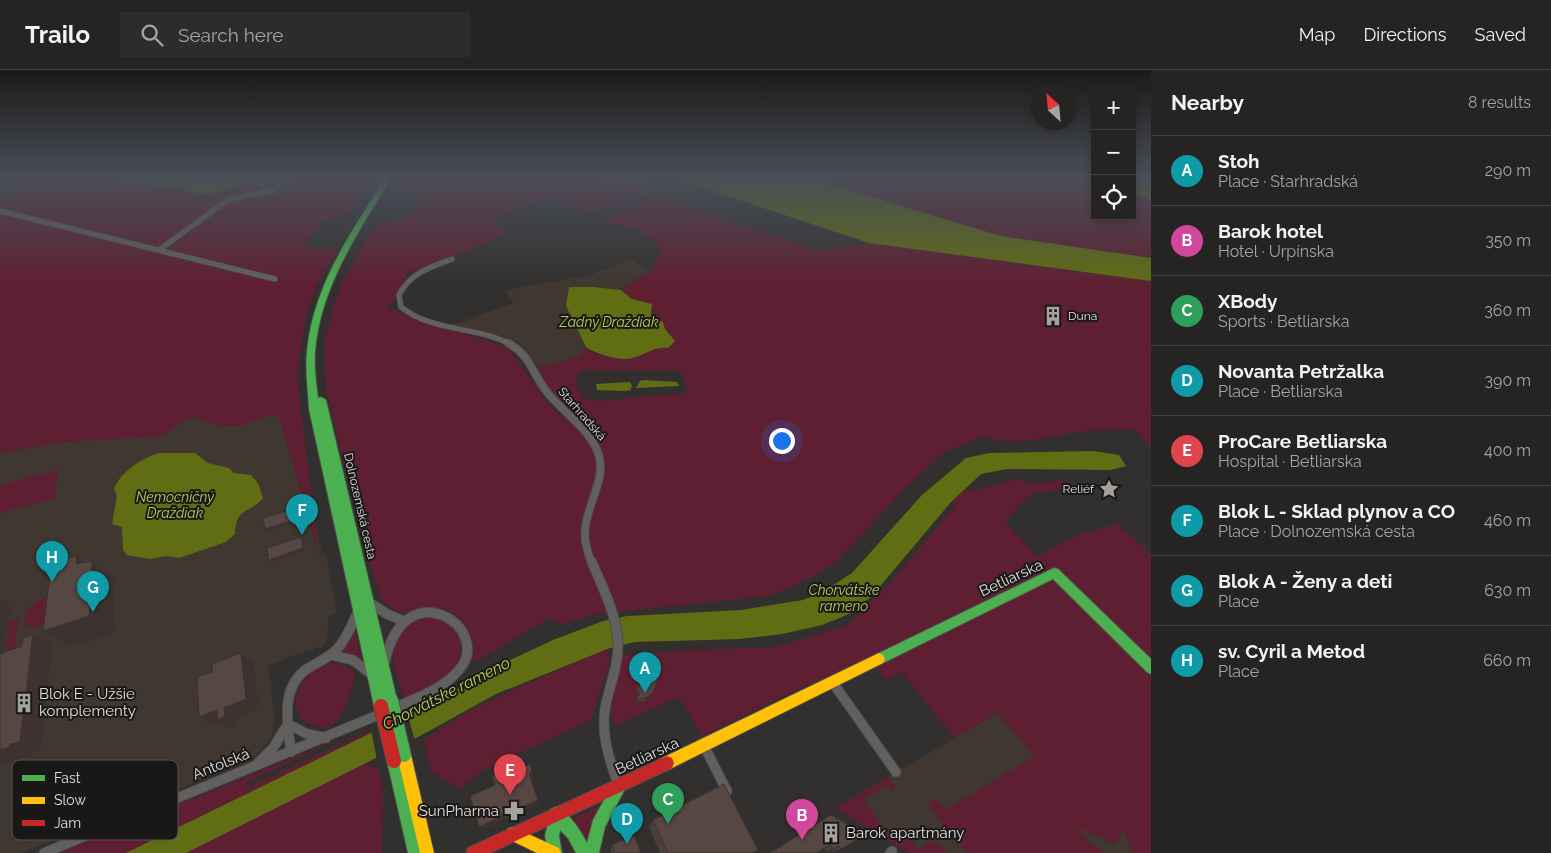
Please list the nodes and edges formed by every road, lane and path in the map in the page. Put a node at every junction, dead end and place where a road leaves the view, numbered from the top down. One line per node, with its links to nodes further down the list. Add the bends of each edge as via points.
1 (10, 214): 5 (street)
2 (209, 214): 5 (street)
3 (368, 214): 8 (main road, Dolnozemská cesta, via 326,286 315,320 310,354 313,401)
4 (373, 214): 8 (main road, Dolnozemská cesta, via 333,284 317,349 320,399)
5 (159, 250): 7 (street)
6 (452, 259): 23 (street, Starhradská, via 409,280 399,294 398,302 402,308 414,315 518,348 541,385 595,444 602,459 585,532 588,550 614,614 617,655 608,689 604,734)
7 (275, 280)
8 (364, 606): 9 (street); 10 (street); 11 (main road, Dolnozemská cesta); 13 (main road, Dolnozemská cesta)
9 (404, 621): 11 (street, via 390,641); 17 (street, Antolská, via 432,613 454,619 466,643 460,670 423,694)
10 (331, 655): 13 (street, via 353,660); 16 (street, via 310,666 294,683 287,701)
11 (384, 667): 15 (main road, Dolnozemská cesta)
12 (1151, 668): 14 (main road, Betliarska, via 1054,573)
13 (374, 677): 15 (main road, Dolnozemská cesta)
14 (833, 683): 18 (main road, Betliarska); 22 (street)
15 (386, 703): 20 (main road, Dolnozemská cesta, bridge)
16 (288, 724): 17 (street, via 307,734); 19 (street); 21 (street)
17 (326, 738): 19 (street, Antolská)
18 (704, 746): 23 (main road, Betliarska); 25 (street)
19 (291, 752): 21 (street, Antolská)
20 (399, 758): 29 (main road, Dolnozemská cesta); 31 (main road, Dolnozemská cesta)
21 (256, 766): 24 (street, Antolská)
22 (896, 772)
23 (618, 787): 26 (main road, Betliarska); 35 (main road, via 598,825)
24 (178, 798)
25 (732, 799)
26 (556, 814): 27 (main road, Betliarska); 33 (main road, via 552,840); 34 (main road, via 574,833)
27 (513, 834): 32 (main road, Betliarska); 33 (main road)
28 (76, 840): 30 (street, Antolská)
29 (414, 849)
30 (44, 853)
31 (427, 853)
32 (473, 853)
33 (555, 853)
34 (584, 853)
35 (592, 853)

